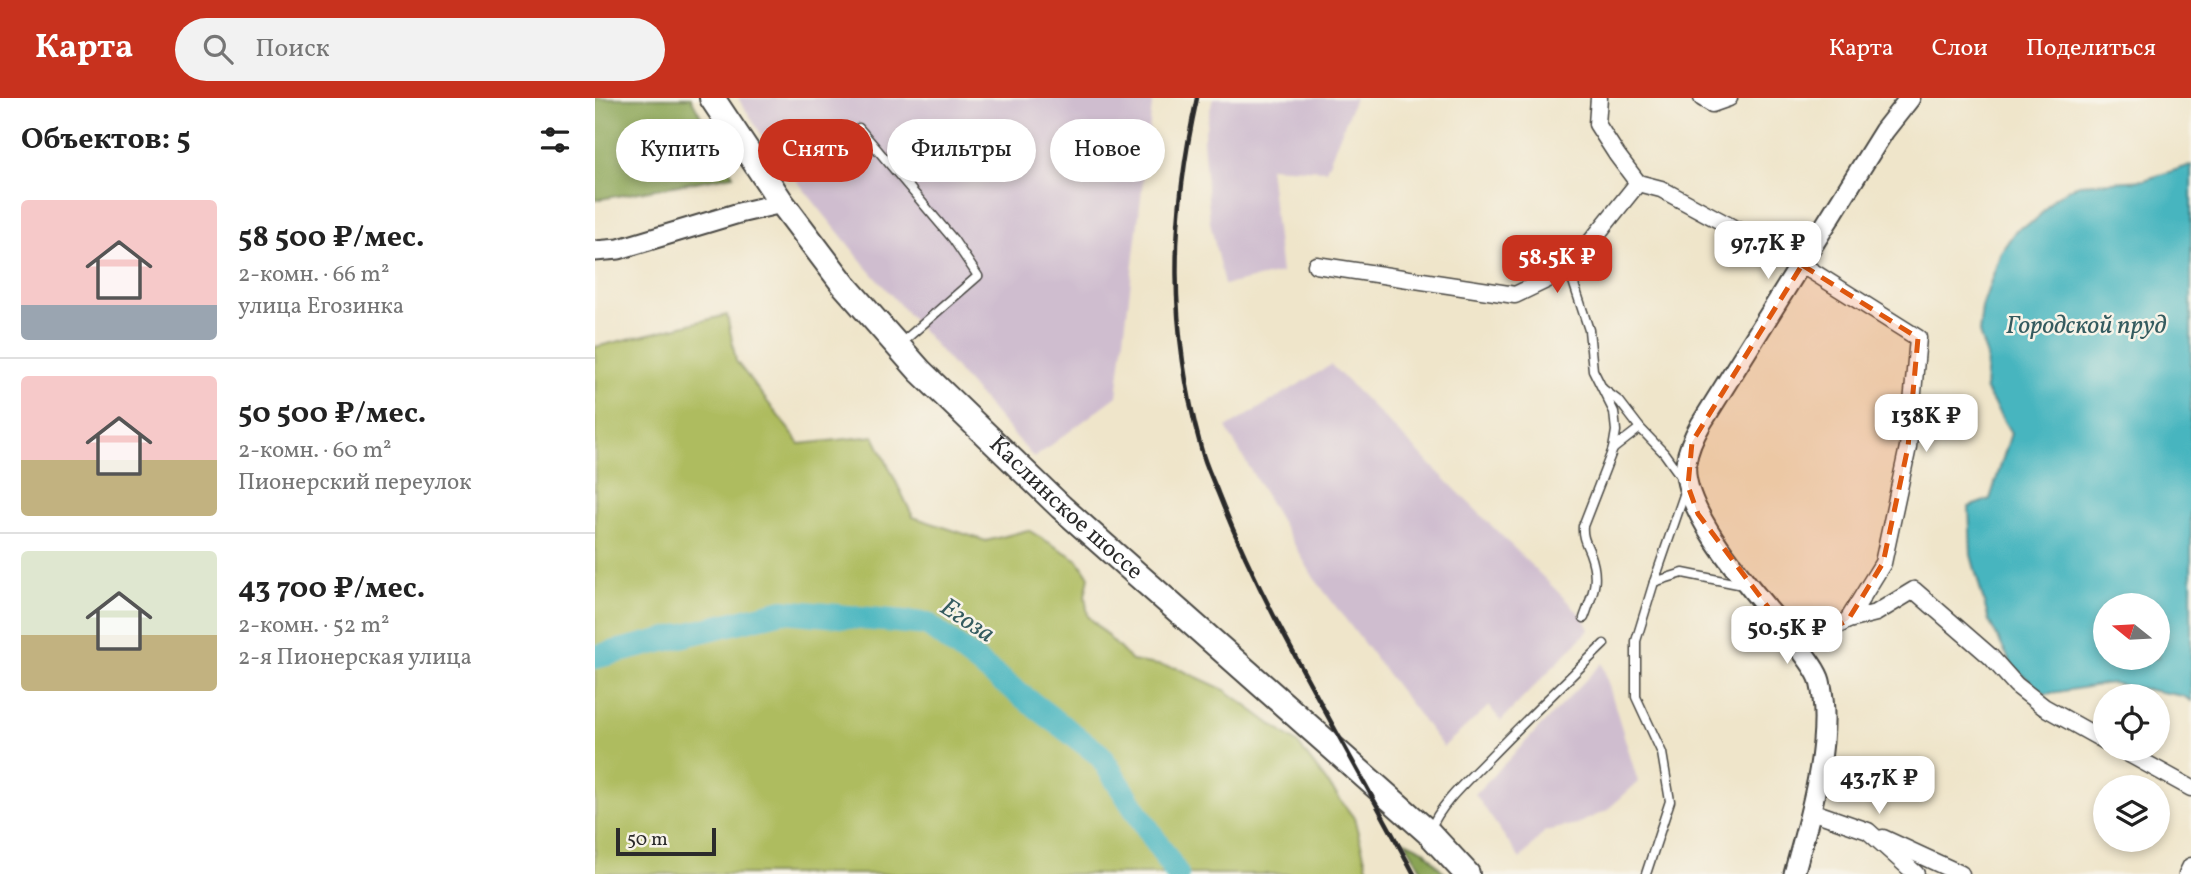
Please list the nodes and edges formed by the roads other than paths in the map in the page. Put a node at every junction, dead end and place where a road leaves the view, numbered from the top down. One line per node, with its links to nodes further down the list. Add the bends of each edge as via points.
1 (712, 98): 8 (main road, Каслинское шоссе)
2 (1599, 98): 7 (street, via 1597,124)
3 (1729, 98): 5 (street)
4 (1910, 98): 11 (street, via 1884,131)
5 (1707, 101)
6 (873, 145): 13 (lane, via 953,239 978,276)
7 (1638, 183): 11 (street, via 1661,189); 12 (street)
8 (782, 203): 9 (street, via 619,249); 13 (main road, Каслинское шоссе)
9 (595, 251)
10 (1316, 265): 12 (street, via 1515,295)
11 (1802, 265): 17 (street, via 1701,424 1686,464); 21 (street, via 1918,338 1908,447 1882,563)
12 (1569, 269): 14 (lane, via 1589,330 1593,370)
13 (897, 346): 29 (main road, Каслинское шоссе, via 1061,507)
14 (1602, 388): 15 (lane, via 1621,402); 16 (lane, via 1614,412)
15 (1640, 428): 16 (lane); 17 (lane)
16 (1613, 449): 20 (lane, via 1583,526 1597,583)
17 (1688, 486): 18 (lane); 19 (street, via 1698,514)
18 (1654, 582): 19 (lane, via 1683,573); 32 (lane, via 1636,640 1636,696 1662,753 1670,801)
19 (1751, 586): 23 (street)
20 (1584, 618)
21 (1848, 620): 23 (street); 24 (street, via 1876,613 1914,590 2016,685)
22 (1604, 644): 29 (lane, via 1460,788)
23 (1798, 647): 27 (street, via 1820,679 1824,720)
24 (2093, 734)
25 (2142, 761): 26 (street)
26 (2191, 788)
27 (1811, 811): 28 (street); 33 (street)
28 (1868, 831): 34 (street); 35 (street)
29 (1429, 833): 31 (main road, Каслинское шоссе)
30 (2191, 866): 36 (street)
31 (1467, 874)
32 (1646, 874)
33 (1794, 874)
34 (1916, 874)
35 (1961, 874)
36 (2187, 874)

